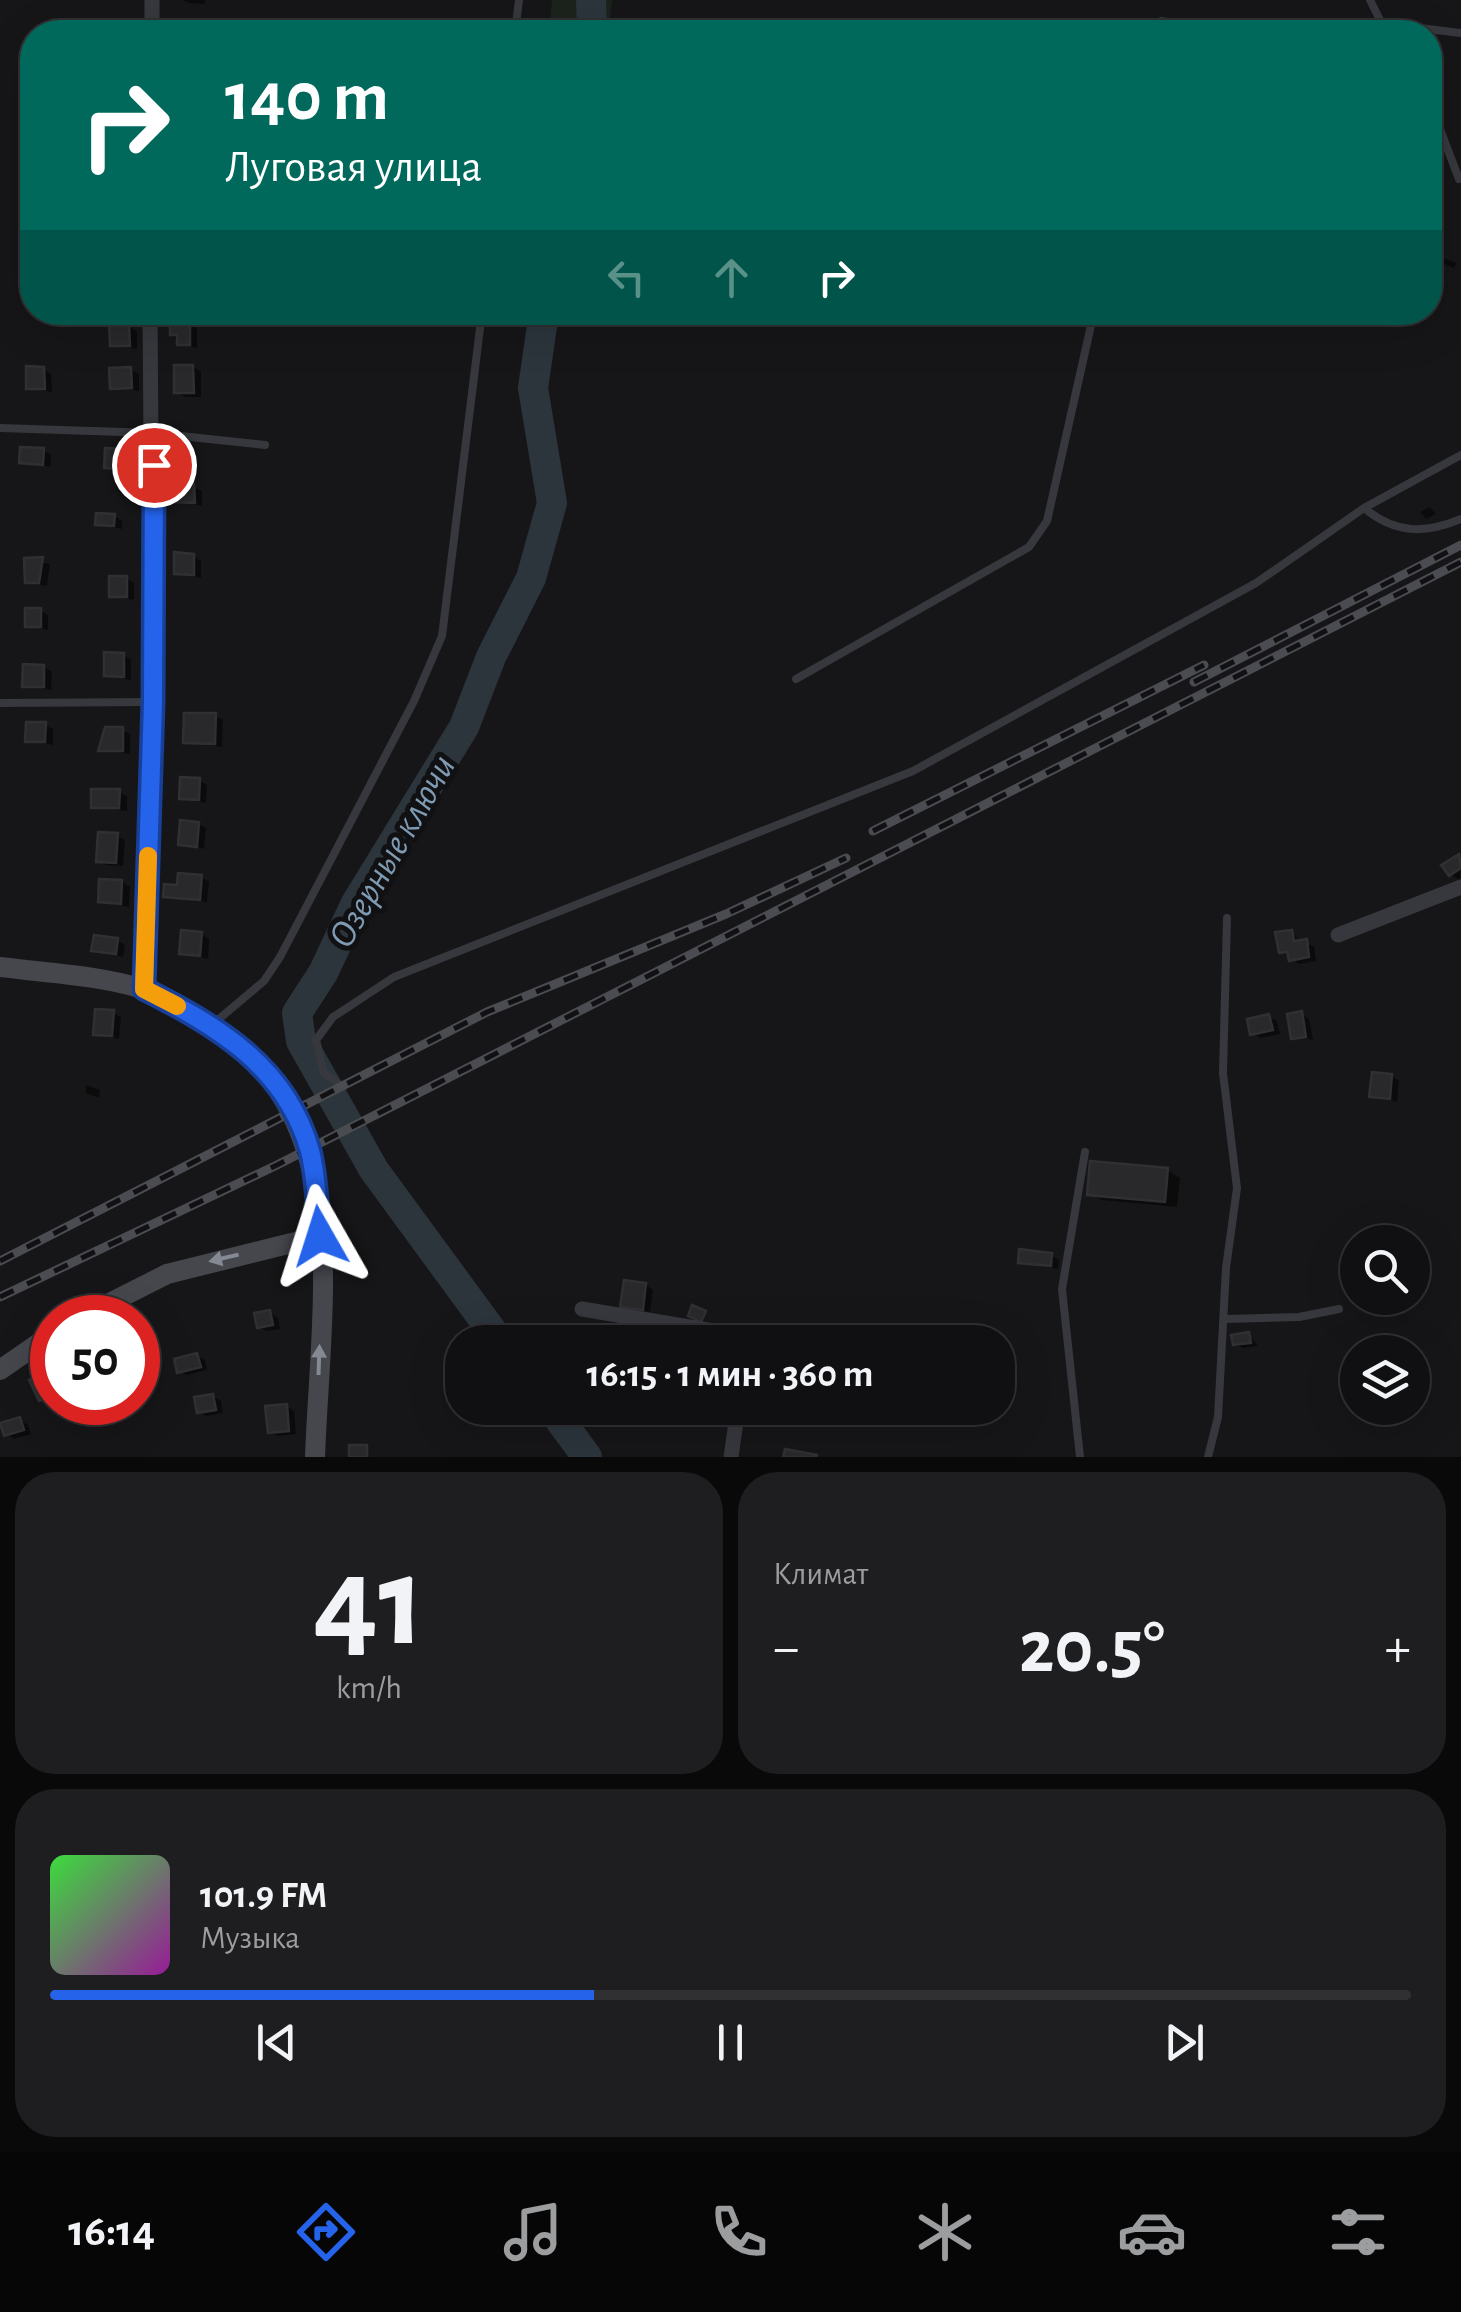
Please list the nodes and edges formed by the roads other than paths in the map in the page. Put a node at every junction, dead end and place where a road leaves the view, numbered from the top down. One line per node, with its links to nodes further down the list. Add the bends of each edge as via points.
1 (1442, 141): 2 (lane)
2 (1443, 144): 3 (lane)
3 (1459, 180)
4 (150, 325): 8 (street)
5 (481, 325): 21 (lane, via 449,600 432,666 280,957 264,981)
6 (1091, 325): 13 (lane, via 1047,521 1029,547)
7 (0, 428): 8 (lane)
8 (154, 433): 9 (lane); 14 (street)
9 (265, 444)
10 (1461, 455): 11 (lane)
11 (1364, 508): 12 (lane, via 1406,530); 22 (lane, via 1243,591 913,771 394,977 333,1017 316,1040 324,1072)
12 (1461, 519)
13 (796, 678)
14 (153, 702): 15 (lane); 20 (street)
15 (0, 703)
16 (1461, 887): 18 (street)
17 (1227, 918): 28 (lane, via 1223,1073 1237,1188)
18 (1338, 935)
19 (0, 967): 20 (main road)
20 (144, 989): 21 (main road)
21 (214, 1024): 24 (main road, via 277,1083 301,1126)
22 (343, 1087)
23 (1086, 1152): 35 (lane, via 1062,1289)
24 (320, 1236): 25 (main road, one-way to 25, via 167,1274); 33 (main road, one-way to 24)
25 (125, 1295)
26 (582, 1309): 29 (street)
27 (1340, 1309): 28 (lane)
28 (1225, 1318): 36 (lane, via 1218,1417)
29 (677, 1325)
30 (30, 1349): 31 (main road)
31 (0, 1370)
32 (736, 1425): 34 (street)
33 (316, 1457)
34 (731, 1457)
35 (1080, 1457)
36 (1208, 1457)

